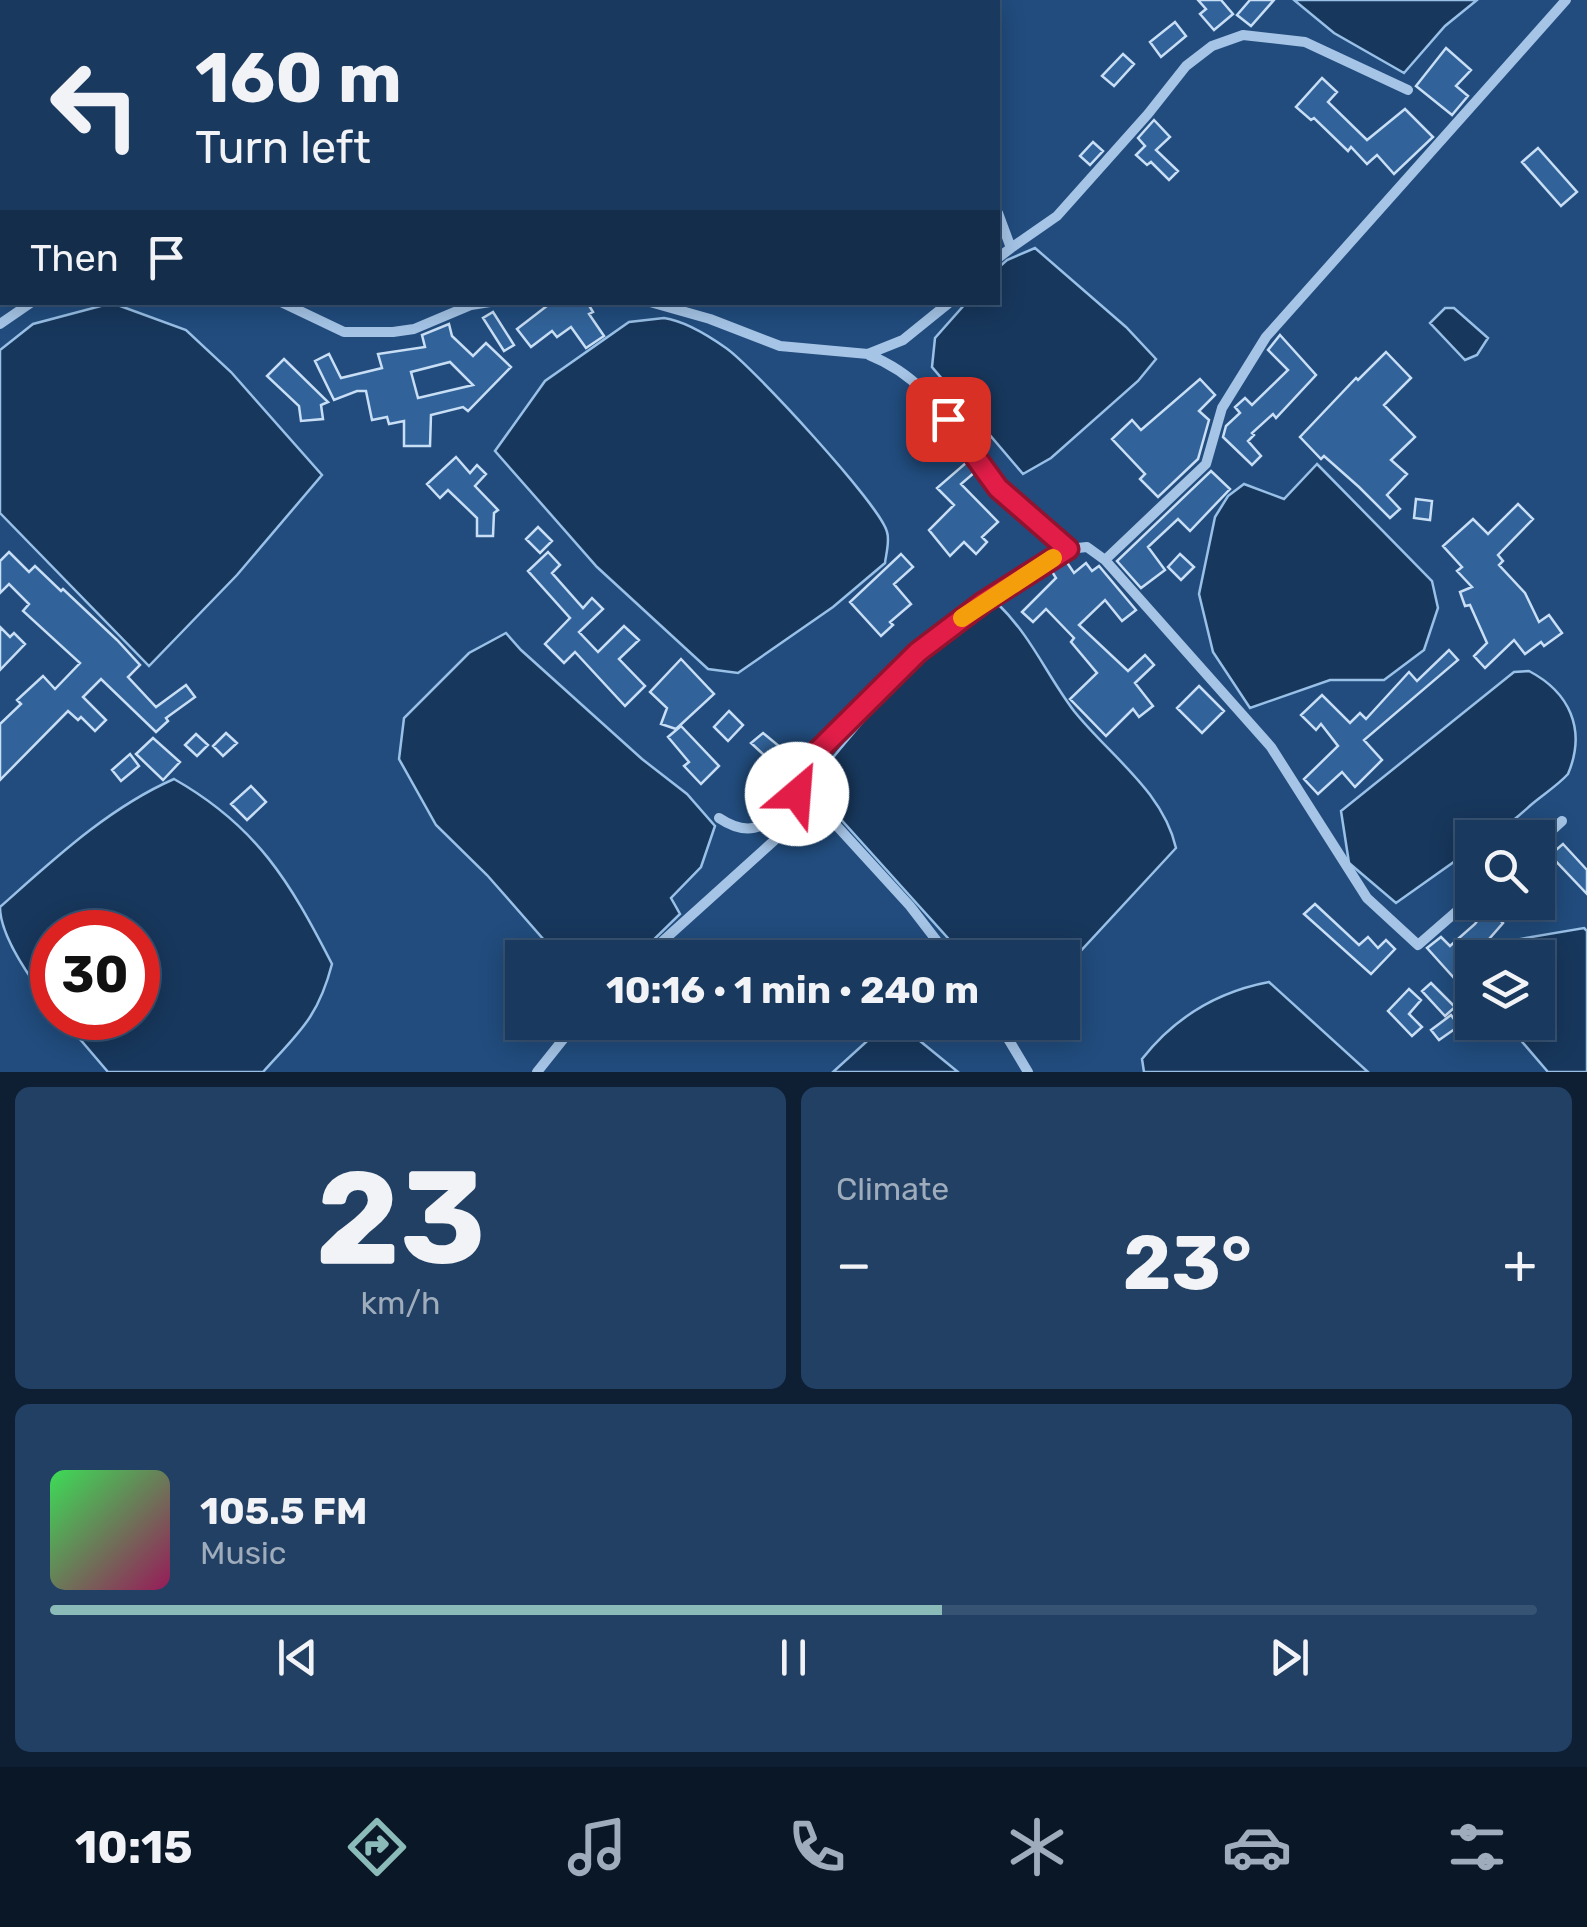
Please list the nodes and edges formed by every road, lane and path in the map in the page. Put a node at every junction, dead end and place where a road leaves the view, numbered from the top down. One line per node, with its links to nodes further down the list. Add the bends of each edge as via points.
1 (1566, 0): 14 (street, via 1266,337 1222,408 1206,464)
2 (1408, 90): 4 (street, via 1305,42 1242,36 1212,46 1186,66 1057,216)
3 (1000, 218): 4 (street)
4 (1011, 248): 5 (street)
5 (1000, 256)
6 (28, 305): 11 (street)
7 (288, 305): 8 (street, via 344,332 414,329)
8 (470, 305)
9 (661, 305): 12 (street, via 780,346)
10 (946, 305): 12 (street, via 903,340)
11 (0, 324)
12 (868, 354): 13 (street, via 895,365 929,395 998,488)
13 (1068, 549): 14 (street, via 1087,547); 15 (street, via 918,652 817,752)
14 (1105, 560): 19 (street, via 1272,747 1367,898 1418,945)
15 (794, 798): 16 (street, via 754,829 737,830); 20 (street, via 776,838); 21 (street, via 815,802)
16 (719, 818)
17 (1562, 822): 18 (street)
18 (1555, 828)
19 (1455, 913)
20 (664, 940)
21 (936, 940)
22 (563, 1040): 24 (street)
23 (1009, 1040): 25 (street)
24 (537, 1072)
25 (1028, 1072)

